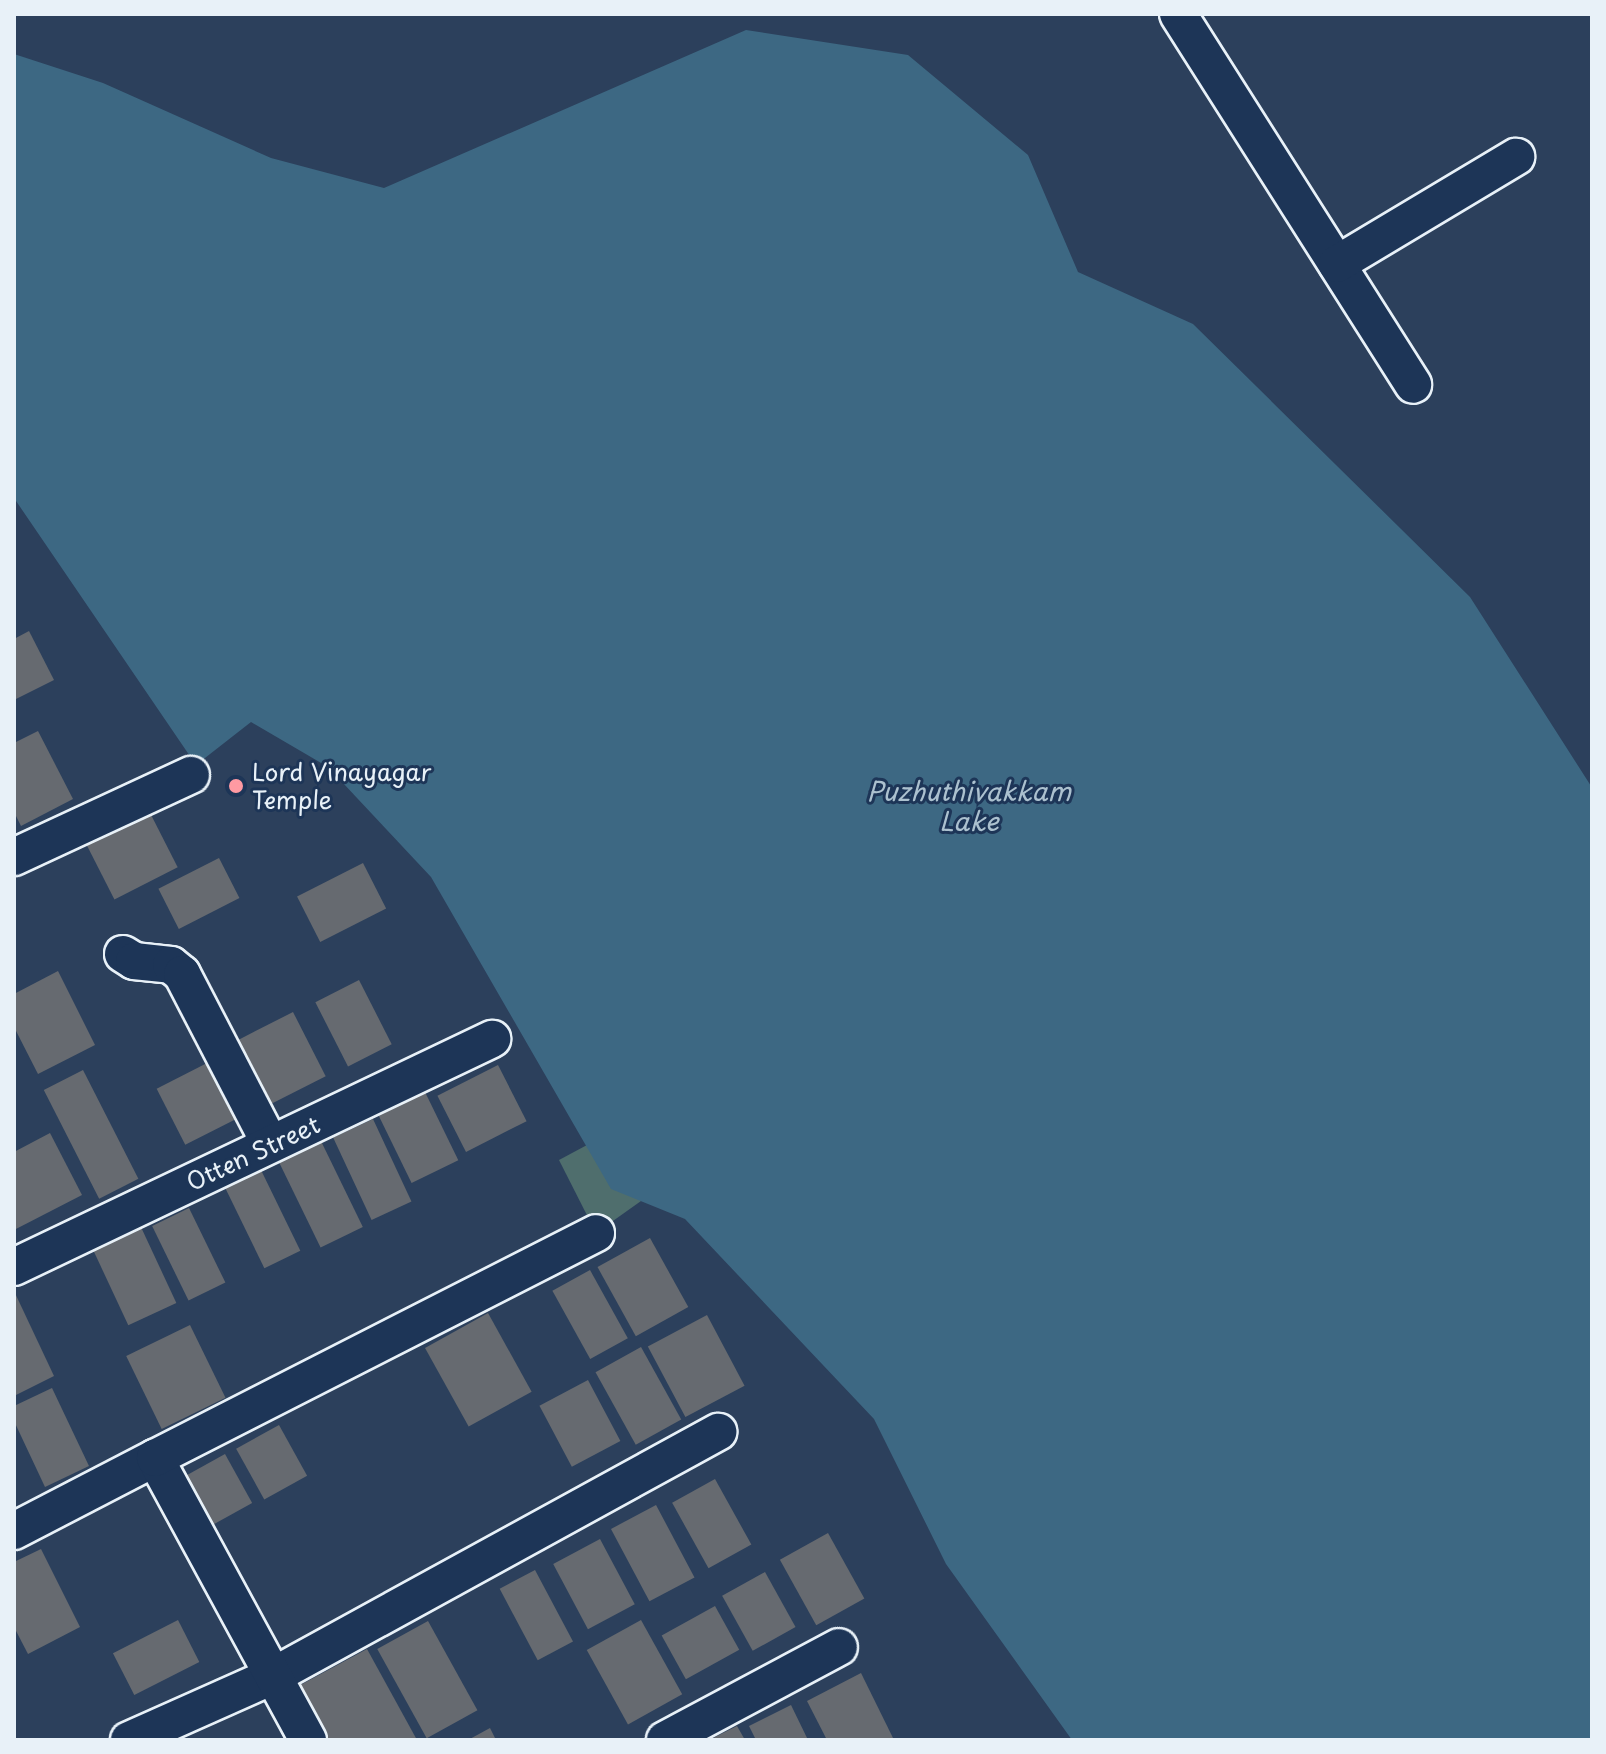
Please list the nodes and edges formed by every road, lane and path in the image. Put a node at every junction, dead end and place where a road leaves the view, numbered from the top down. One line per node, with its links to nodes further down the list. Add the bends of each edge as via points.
1 (1178, 14): 3 (street)
2 (1516, 157): 3 (street)
3 (1337, 264): 4 (street)
4 (1413, 385)
5 (191, 775): 6 (street)
6 (14, 857)
7 (123, 954): 9 (street, via 134,961 171,965 182,974)
8 (492, 1039): 9 (street, Otten Street)
9 (270, 1144): 11 (street, Otten Street)
10 (596, 1233): 13 (street)
11 (14, 1267)
12 (718, 1432): 16 (street)
13 (155, 1458): 14 (street); 16 (street)
14 (14, 1531)
15 (839, 1647): 19 (street)
16 (273, 1676): 17 (street); 18 (street)
17 (129, 1740)
18 (308, 1740)
19 (665, 1740)

